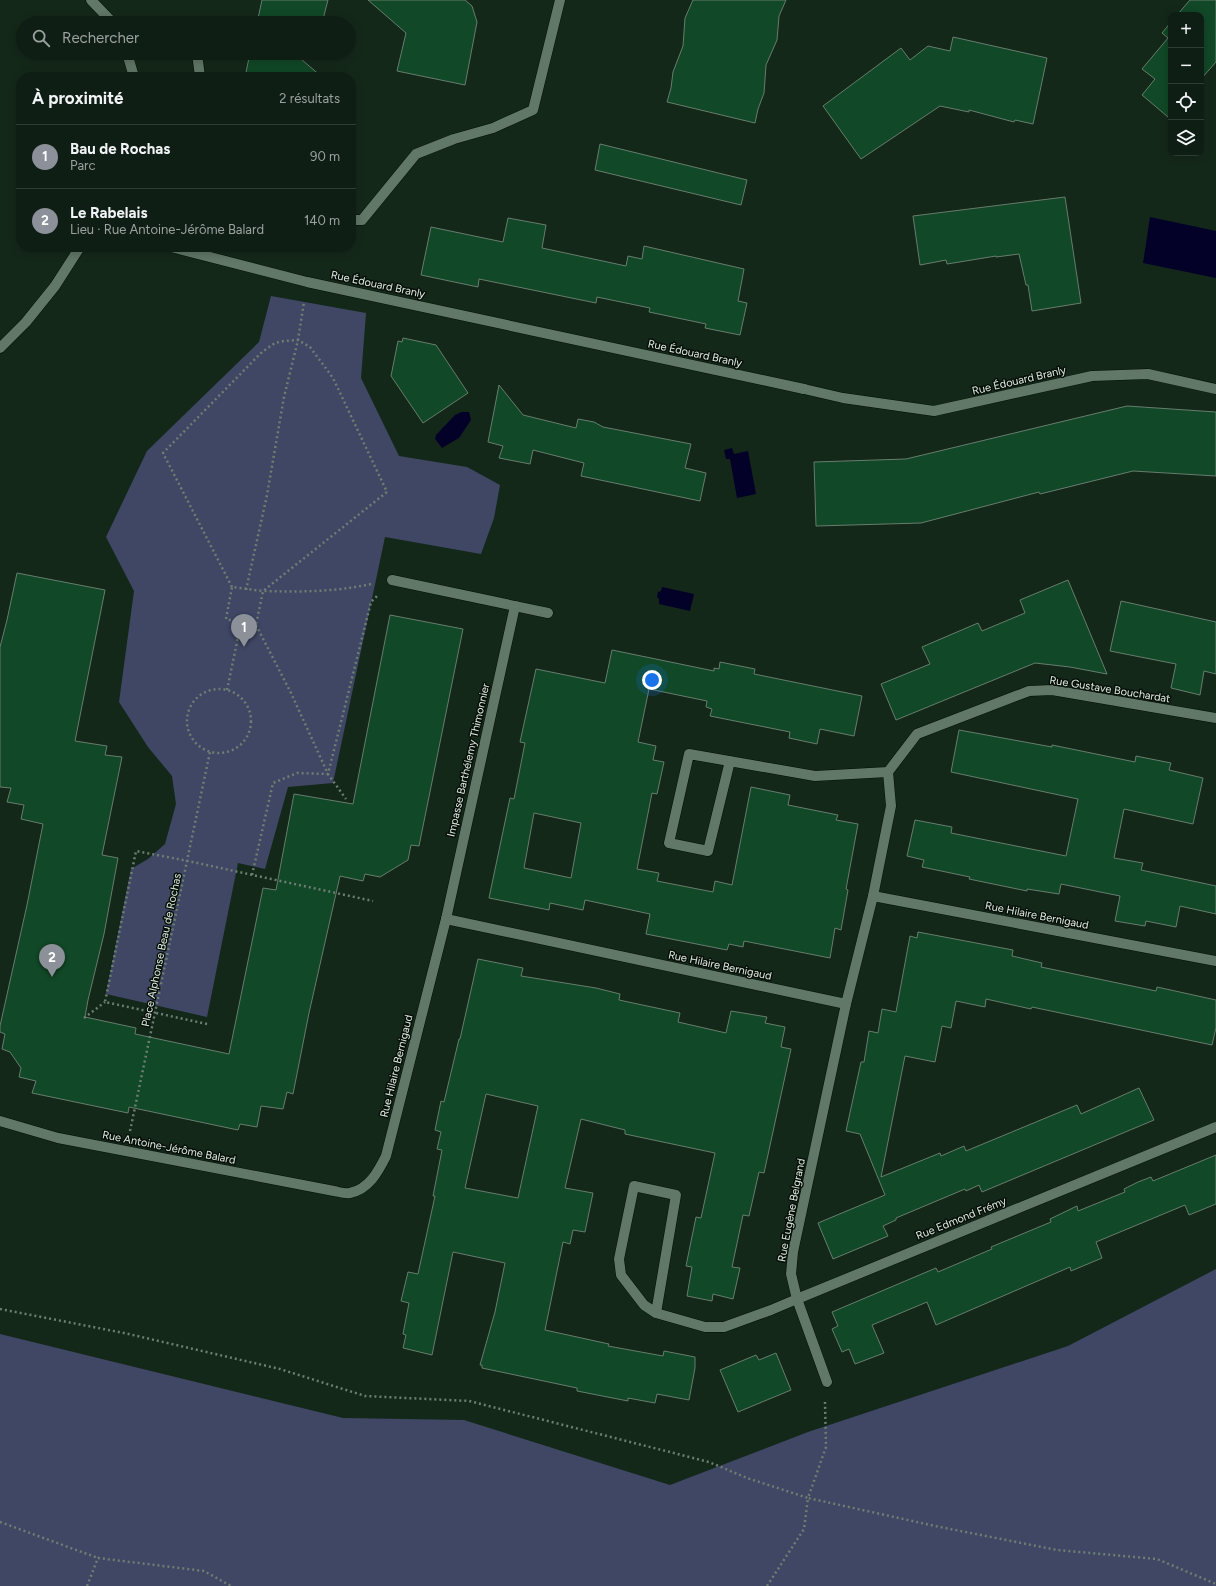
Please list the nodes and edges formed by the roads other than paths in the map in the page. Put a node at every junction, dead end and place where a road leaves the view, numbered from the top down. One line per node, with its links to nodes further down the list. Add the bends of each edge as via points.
1 (91, 0): 3 (street)
2 (560, 0): 8 (street, via 533,110 493,128 454,139 416,154 362,220)
3 (106, 16)
4 (129, 60): 6 (street)
5 (198, 60): 7 (street)
6 (133, 72)
7 (199, 72)
8 (356, 220)
9 (77, 252): 11 (street, via 55,286 26,322)
10 (190, 252): 12 (street, Rue Édouard Branly, via 307,282 843,398 934,411 1092,376 1148,374)
11 (0, 348)
12 (1216, 389)
13 (392, 580): 14 (street)
14 (515, 606): 15 (street); 20 (street, Impasse Barthélemy Thimonnier)
15 (548, 613)
16 (1216, 718): 18 (street, Rue Gustave Bouchardat, via 1052,690 1029,691 917,734)
17 (730, 761): 17 (street, via 689,754 669,843 708,851); 18 (street, via 815,776)
18 (888, 772): 19 (street, via 891,806)
19 (873, 896): 21 (street, Rue Hilaire Bernigaud); 22 (street)
20 (446, 919): 22 (street, Rue Hilaire Bernigaud); 25 (street, Rue Hilaire Bernigaud, via 386,1156 377,1174 365,1187 349,1194)
21 (1216, 961)
22 (846, 1004): 26 (street, Rue Eugène Belgrand, via 793,1252 792,1274)
23 (0, 1121): 25 (street, Rue Antoine-Jérôme Balard, via 58,1138)
24 (1216, 1127): 26 (street, Rue Edmond Frémy)
25 (334, 1191)
26 (797, 1299): 27 (street, via 724,1327 705,1327); 28 (street)
27 (656, 1314): 27 (street, via 676,1195 634,1186 619,1259 621,1275 644,1305)
28 (827, 1382)

